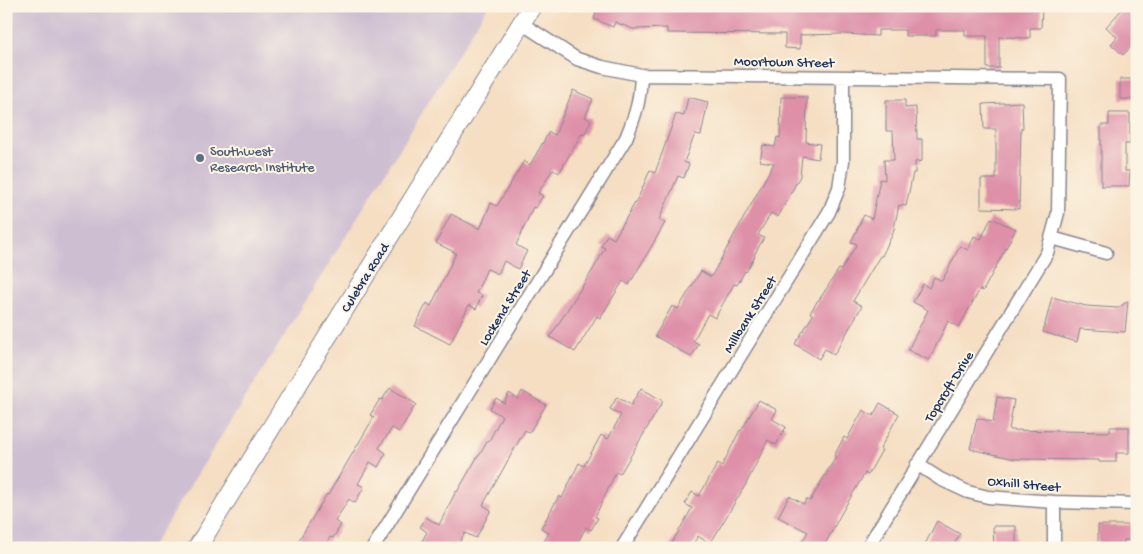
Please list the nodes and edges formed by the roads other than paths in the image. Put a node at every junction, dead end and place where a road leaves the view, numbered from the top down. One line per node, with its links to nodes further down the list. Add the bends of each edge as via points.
1 (532, 6): 2 (main road, Culebra Road)
2 (521, 23): 3 (street, Moortown Street, via 577,59 602,68); 11 (main road, Culebra Road)
3 (641, 75): 4 (street, Moortown Street); 12 (street, Lockend Street, via 638,106 626,138)
4 (843, 77): 5 (street, Moortown Street); 13 (street, Millbank Street, via 843,161 839,188 829,212)
5 (1060, 79): 6 (street, Topcroft Drive, via 1058,213)
6 (1052, 238): 7 (street); 8 (street, Topcroft Drive, via 1041,266)
7 (1106, 253)
8 (917, 464): 9 (street, Oxhill Street, via 968,492 1002,499); 14 (street, Topcroft Drive)
9 (1054, 502): 10 (street, Oxhill Street); 15 (street)
10 (1137, 504)
11 (197, 548)
12 (373, 548)
13 (622, 548)
14 (867, 548)
15 (1054, 548)

